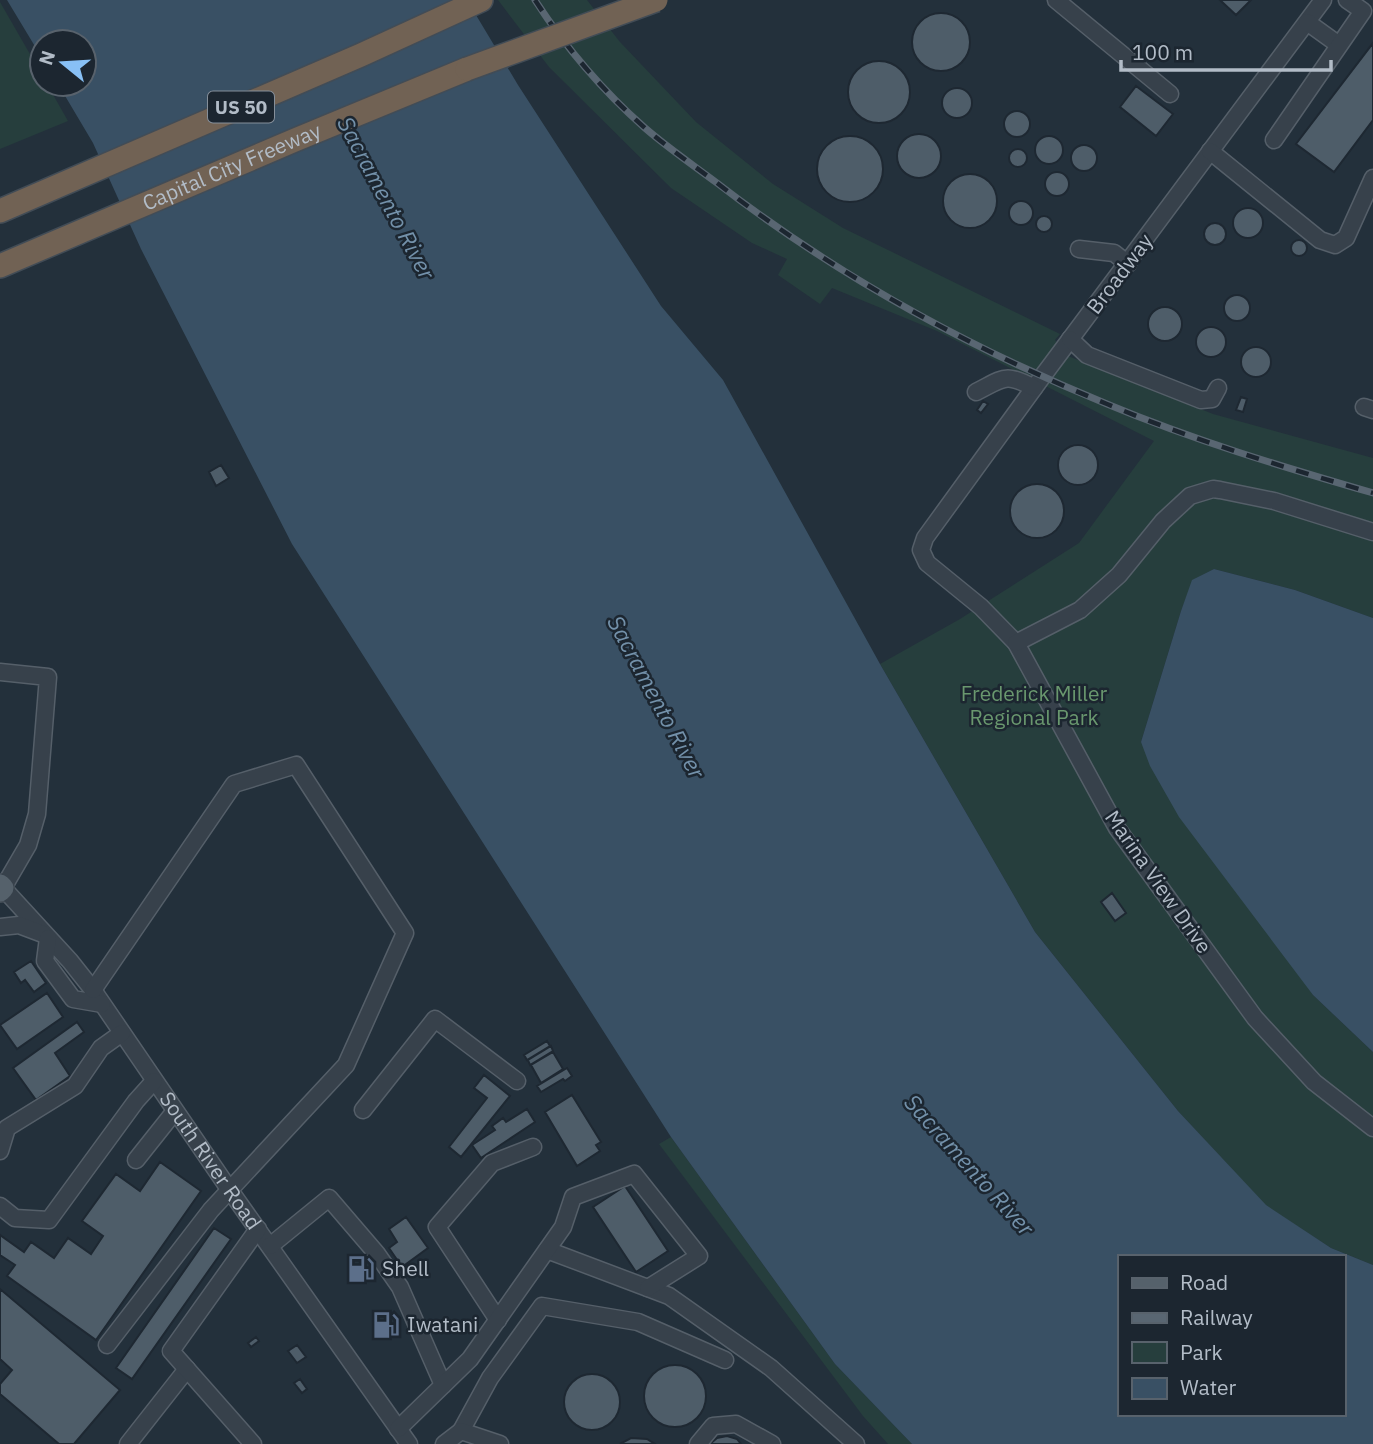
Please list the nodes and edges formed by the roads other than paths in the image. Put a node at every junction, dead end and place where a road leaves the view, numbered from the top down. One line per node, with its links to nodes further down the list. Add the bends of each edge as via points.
1 (481, 0): 15 (highway, US 50)
2 (616, 0): 10 (highway, Capital City Freeway / US 50, bridge)
3 (656, 0): 10 (highway, bridge)
4 (1056, 0): 11 (street)
5 (1323, 0): 8 (street, Broadway)
6 (1346, 0): 7 (street)
7 (1368, 15): 9 (street)
8 (1307, 22): 9 (street); 13 (street, Broadway)
9 (1339, 45): 12 (street)
10 (467, 69): 18 (highway, Capital City Freeway / US 50)
11 (1170, 94)
12 (1274, 140)
13 (1210, 151): 14 (street, via 1320,240 1335,245 1346,238); 17 (street, Broadway)
14 (1373, 178)
15 (0, 211)
16 (1079, 249): 17 (street, via 1114,253)
17 (1128, 264): 19 (street, Broadway)
18 (0, 266)
19 (1070, 339): 20 (street, Broadway); 21 (street, via 1087,355 1201,400 1212,399)
20 (1034, 388): 22 (street, via 1008,377); 24 (street, Broadway, via 925,538)
21 (1218, 388)
22 (976, 392)
23 (1373, 532): 25 (street, via 1274,501 1213,489 1190,496 1119,575 1080,610)
24 (921, 550): 25 (street, Marina View Drive, via 927,563)
25 (1016, 643): 37 (street, Marina View Drive, via 1141,864 1255,1018 1296,1064)
26 (0, 672): 27 (street, via 48,677 37,814 28,845)
27 (1, 888): 29 (street, South River Road)
28 (0, 927): 29 (street, via 19,925)
29 (47, 937): 30 (street, South River Road); 31 (street, via 44,961 73,999)
30 (93, 990): 31 (street, South River Road); 41 (street, via 234,784 296,765 405,933 346,1065)
31 (102, 1004): 32 (street, South River Road)
32 (122, 1033): 33 (street, South River Road); 39 (street, via 101,1048 75,1086 7,1128)
33 (154, 1081): 36 (street, South River Road); 42 (street, via 49,1220 15,1218)
34 (517, 1081): 35 (street, via 435,1019)
35 (363, 1110)
36 (175, 1111): 40 (street); 41 (street, South River Road)
37 (1373, 1128)
38 (533, 1147): 47 (street, via 492,1163 438,1227)
39 (0, 1151)
40 (136, 1160)
41 (229, 1189): 43 (street, South River Road); 48 (street)
42 (0, 1206)
43 (258, 1229): 44 (street, South River Road); 50 (street, via 171,1351)
44 (270, 1246): 51 (street, via 329,1198 400,1287); 52 (street, South River Road)
45 (547, 1250): 46 (street); 46 (street, via 563,1227 573,1197 634,1174 699,1256); 47 (street)
46 (648, 1288): 61 (street, via 669,1296 771,1368)
47 (498, 1320): 51 (street, via 470,1359)
48 (107, 1345)
49 (725, 1360): 53 (street, via 638,1322 542,1306 490,1378)
50 (187, 1370): 54 (street); 55 (street)
51 (443, 1385): 52 (street)
52 (398, 1429): 56 (street, South River Road)
53 (461, 1431): 57 (street); 58 (street)
54 (128, 1444)
55 (253, 1444)
56 (409, 1444)
57 (444, 1444)
58 (500, 1444)
59 (698, 1444): 60 (street, via 713,1426 736,1424)
60 (772, 1444)
61 (856, 1444)

